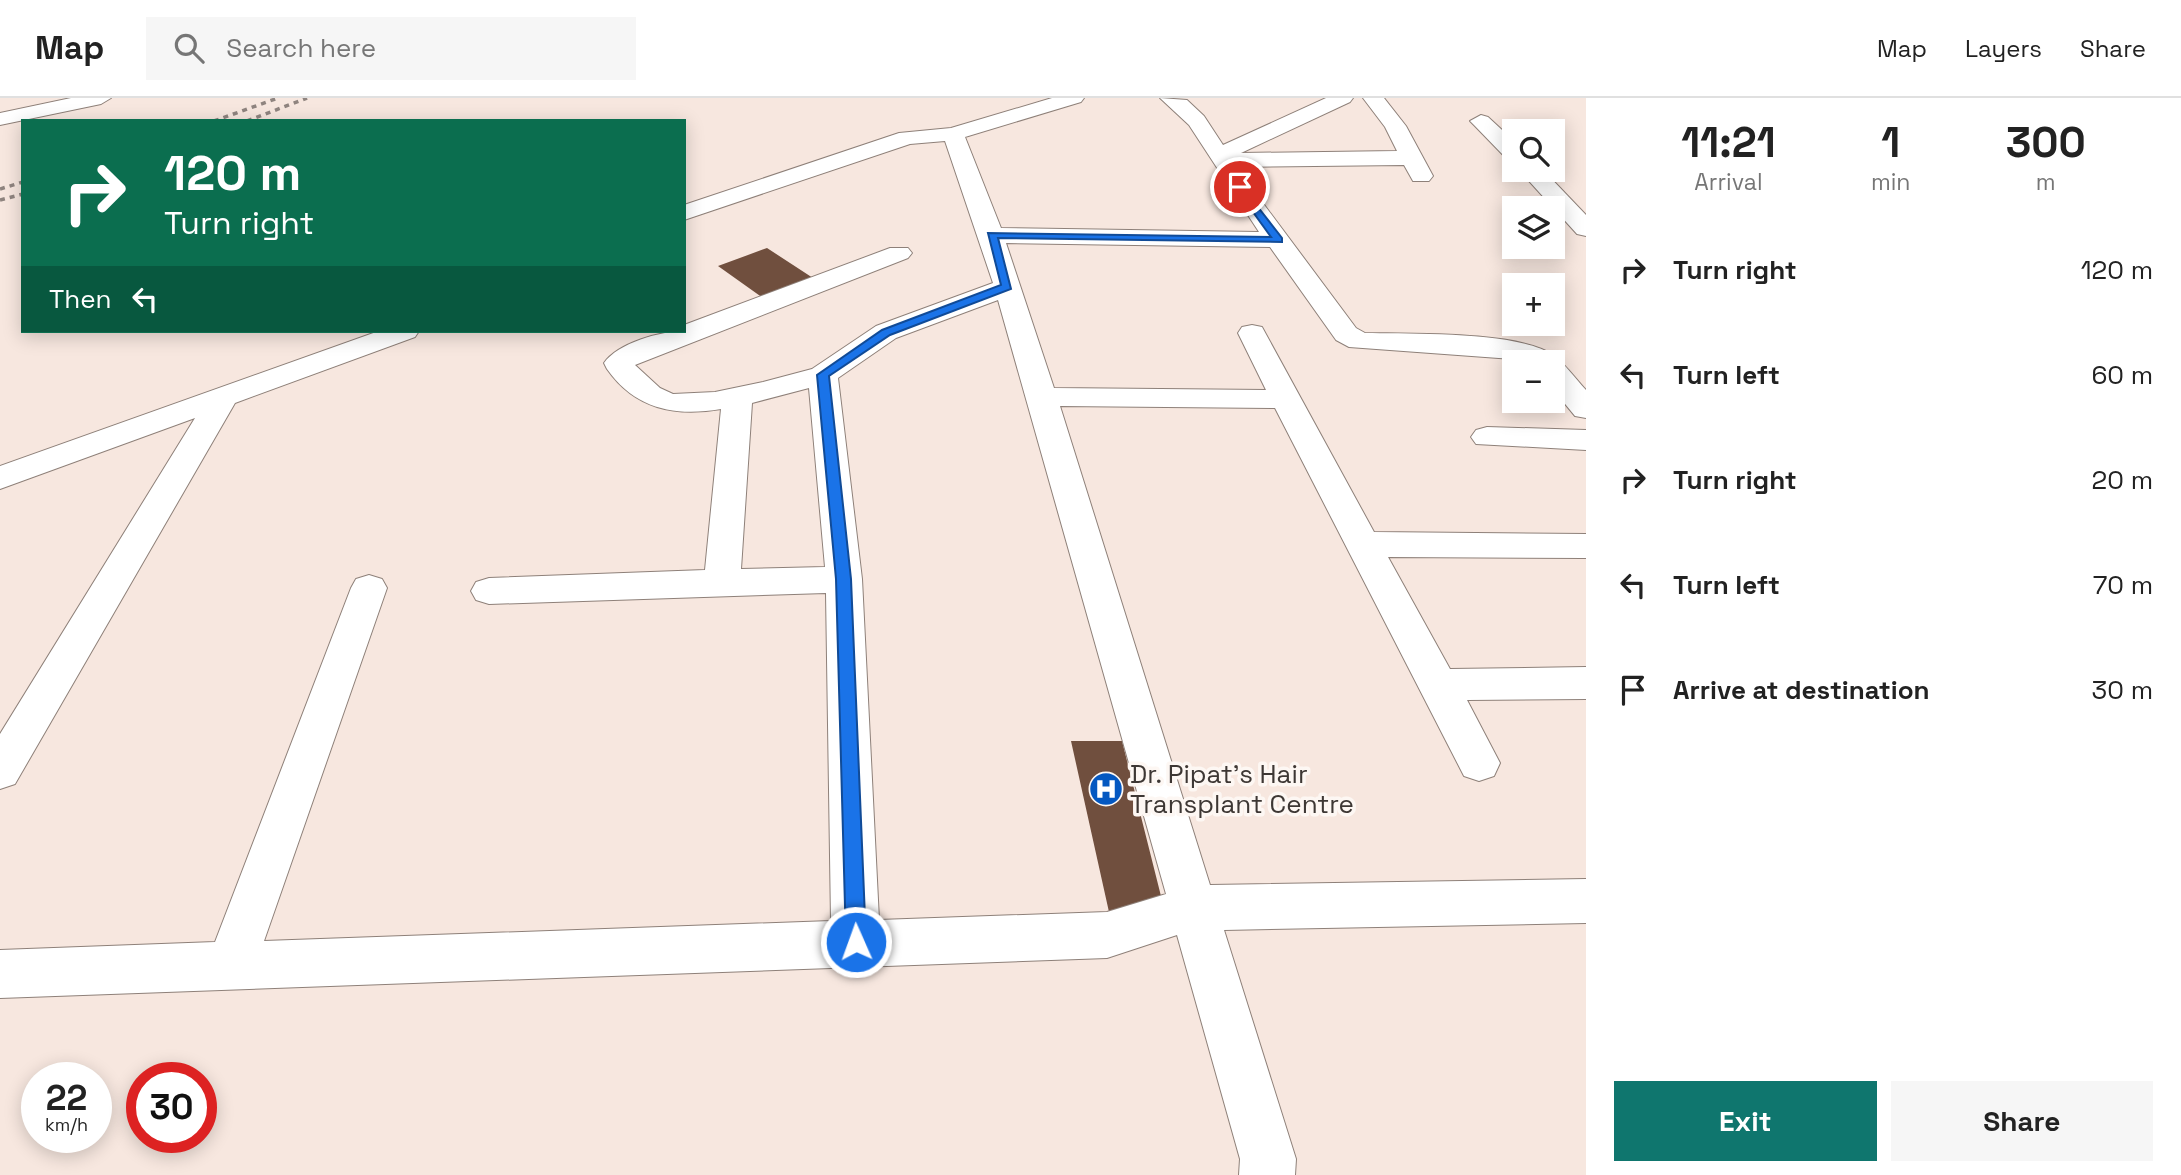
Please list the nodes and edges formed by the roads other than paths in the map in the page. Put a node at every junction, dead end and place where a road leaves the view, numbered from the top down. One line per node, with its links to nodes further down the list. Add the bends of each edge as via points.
1 (101, 98): 6 (street)
2 (1074, 98): 8 (street)
3 (1170, 98): 10 (street, via 1181,103)
4 (1343, 98): 10 (street)
5 (1373, 98): 11 (street, via 1395,126)
6 (0, 119)
7 (1480, 121): 9 (street)
8 (953, 134): 14 (street, via 907,138); 16 (street, via 933,147); 17 (street)
9 (1502, 142)
10 (1221, 157): 11 (street); 18 (street)
11 (1409, 158): 12 (street)
12 (1424, 180)
13 (1541, 182): 15 (street)
14 (686, 212)
15 (1586, 229)
16 (686, 233)
17 (992, 235): 18 (street); 20 (street)
18 (1278, 240): 24 (street, via 1346,334 1359,341)
19 (899, 253): 28 (street, via 619,363 657,399 668,403)
20 (1007, 287): 25 (street, via 886,332); 29 (street)
21 (340, 333): 34 (street)
22 (399, 333): 27 (street)
23 (1252, 333): 30 (street)
24 (1504, 350)
25 (823, 375): 28 (street); 38 (street)
26 (1565, 384): 31 (street)
27 (225, 394): 35 (street); 45 (street)
28 (737, 397): 39 (street)
29 (1042, 397): 30 (street); 47 (street)
30 (1286, 399): 36 (street)
31 (1586, 409)
32 (1486, 437): 33 (street)
33 (1586, 440)
34 (0, 457)
35 (0, 478)
36 (1363, 544): 37 (street); 43 (street)
37 (1586, 546)
38 (844, 579): 39 (street); 48 (street)
39 (722, 582): 41 (street)
40 (369, 588): 49 (street)
41 (489, 591)
42 (1586, 683): 43 (street)
43 (1438, 685): 44 (street)
44 (1479, 763)
45 (0, 771)
46 (1586, 901): 47 (street)
47 (1191, 908): 48 (street, via 1107,935); 51 (street, via 1268,1159)
48 (856, 942): 49 (street)
49 (231, 964): 50 (street)
50 (0, 974)
51 (1267, 1175)

